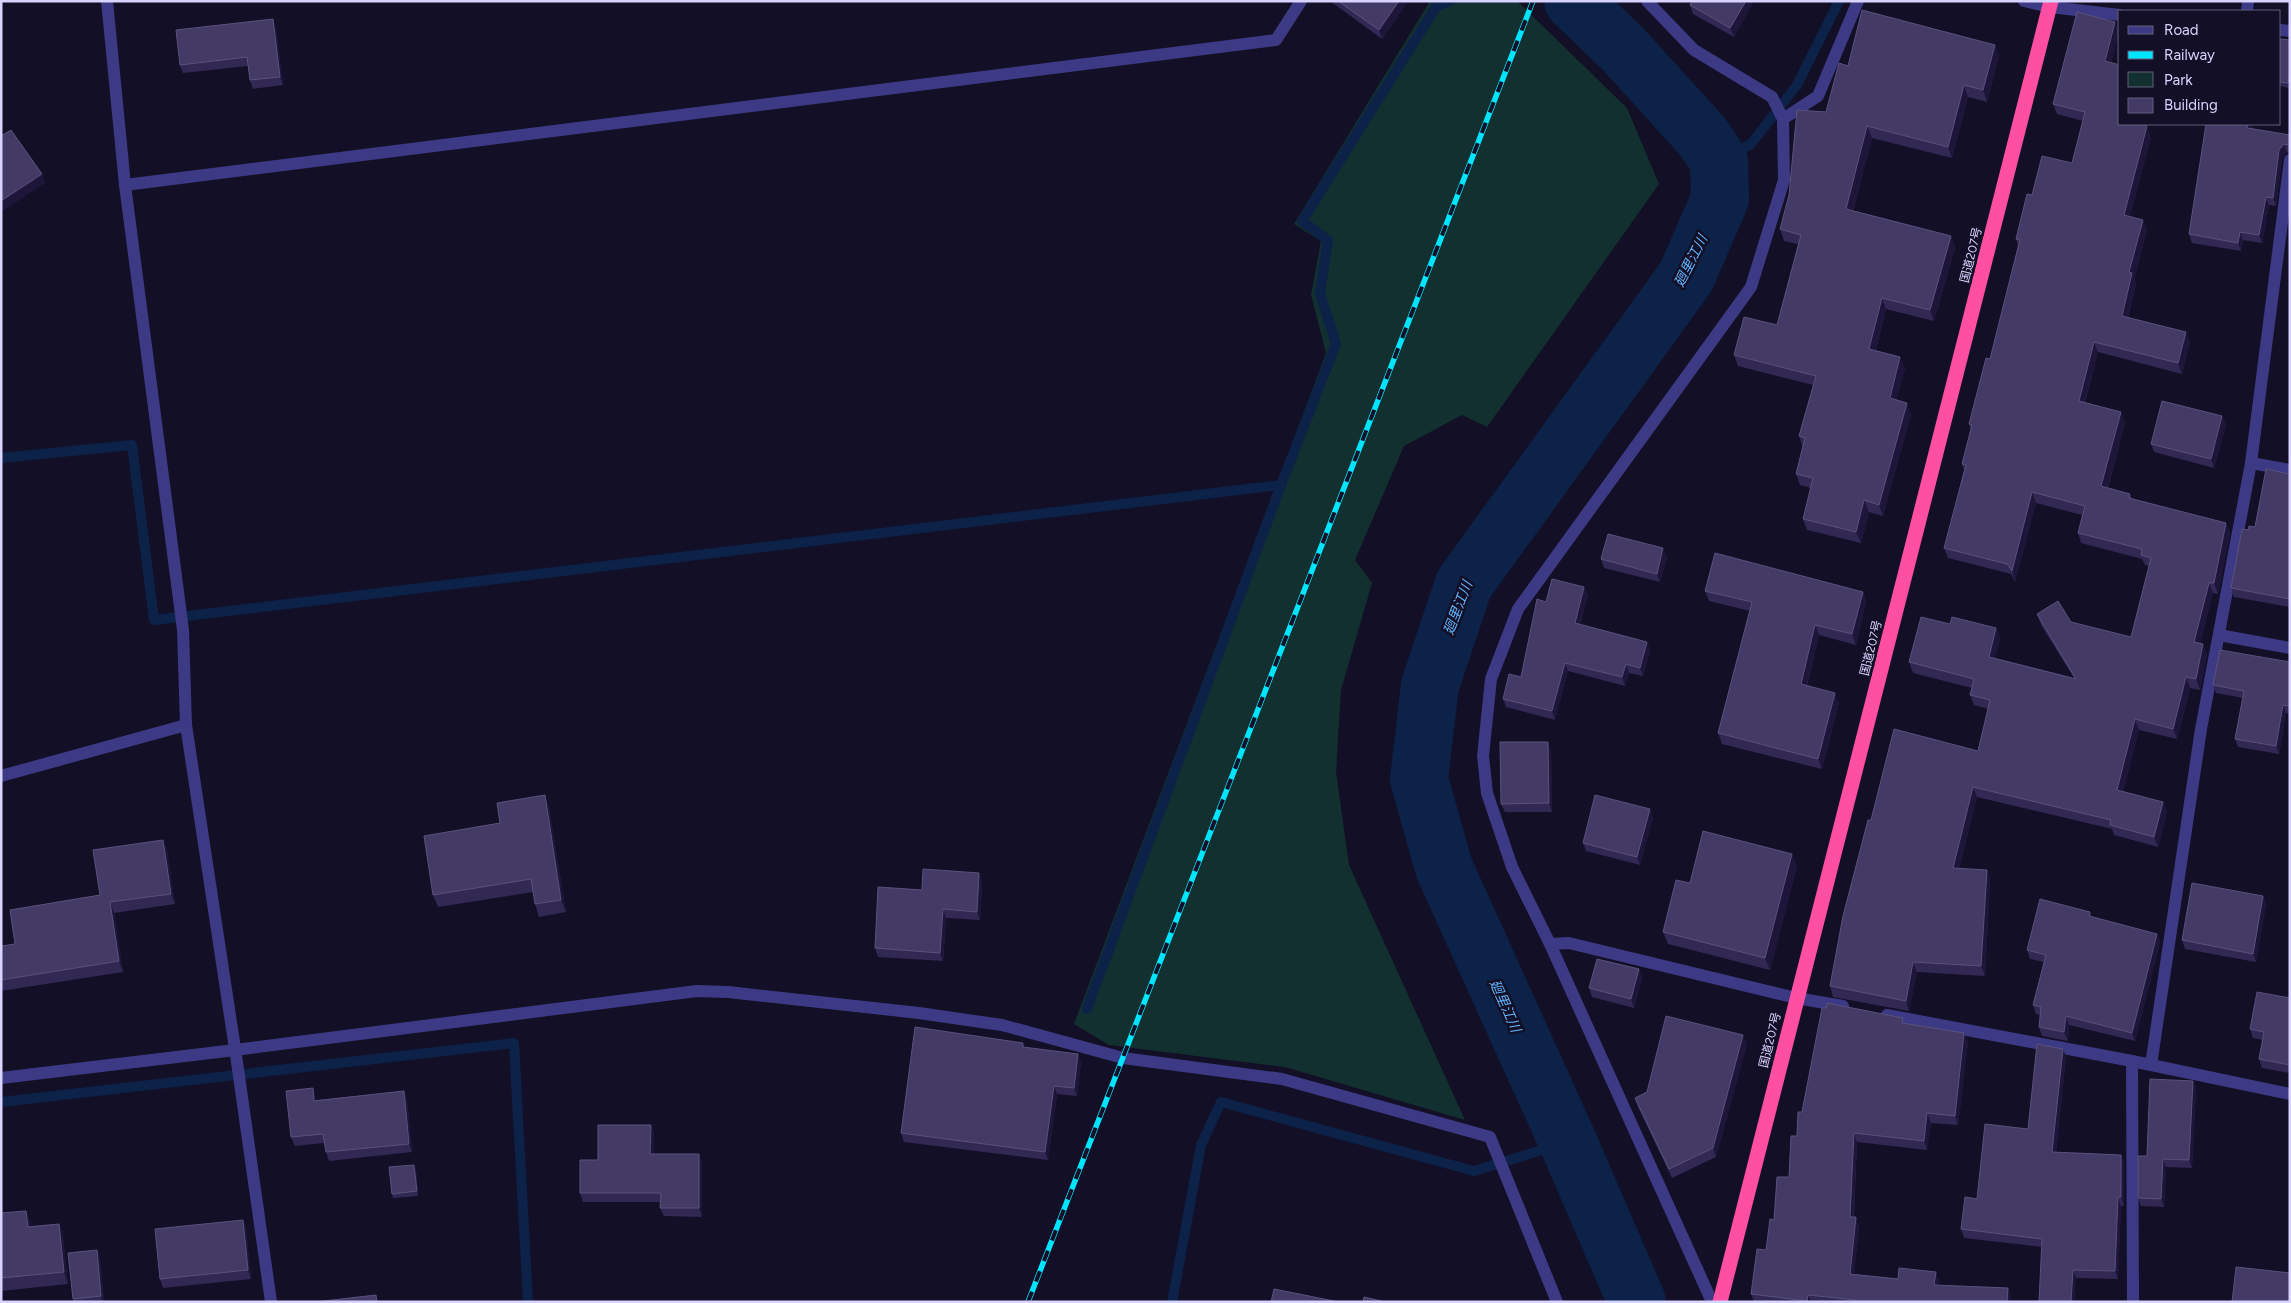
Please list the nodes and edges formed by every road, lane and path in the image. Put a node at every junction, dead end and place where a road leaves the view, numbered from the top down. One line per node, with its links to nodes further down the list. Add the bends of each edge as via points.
1 (107, 1): 10 (street)
2 (1301, 1): 10 (street, via 1276,40)
3 (1647, 1): 8 (street, via 1694,50 1772,97)
4 (1858, 1): 8 (street, via 1818,96)
5 (2024, 1): 6 (street)
6 (2050, 4): 7 (street); 18 (highway, 国道207号)
7 (2118, 15)
8 (1783, 119): 17 (street, via 1784,180 1751,287 1518,609 1491,679 1483,756 1488,793 1512,867)
9 (2290, 160): 11 (street)
10 (125, 185): 15 (street, via 183,630)
11 (2251, 463): 12 (street); 13 (street)
12 (2290, 470)
13 (2219, 635): 14 (street); 23 (street, via 2201,729)
14 (2290, 648)
15 (186, 726): 16 (street); 21 (street)
16 (1, 776)
17 (1550, 944): 18 (street, via 1569,943); 28 (street)
18 (1796, 998): 19 (street); 29 (highway, 国道207号)
19 (1854, 1008)
20 (1873, 1012): 22 (street)
21 (236, 1056): 24 (street); 26 (street); 27 (street, via 697,991 919,1013 1002,1025 1123,1058 1282,1079 1490,1138)
22 (2132, 1061): 23 (street); 30 (street)
23 (2151, 1065): 25 (street)
24 (1, 1078)
25 (2290, 1094)
26 (270, 1302)
27 (1557, 1302)
28 (1712, 1302)
29 (1720, 1302)
30 (2133, 1302)

